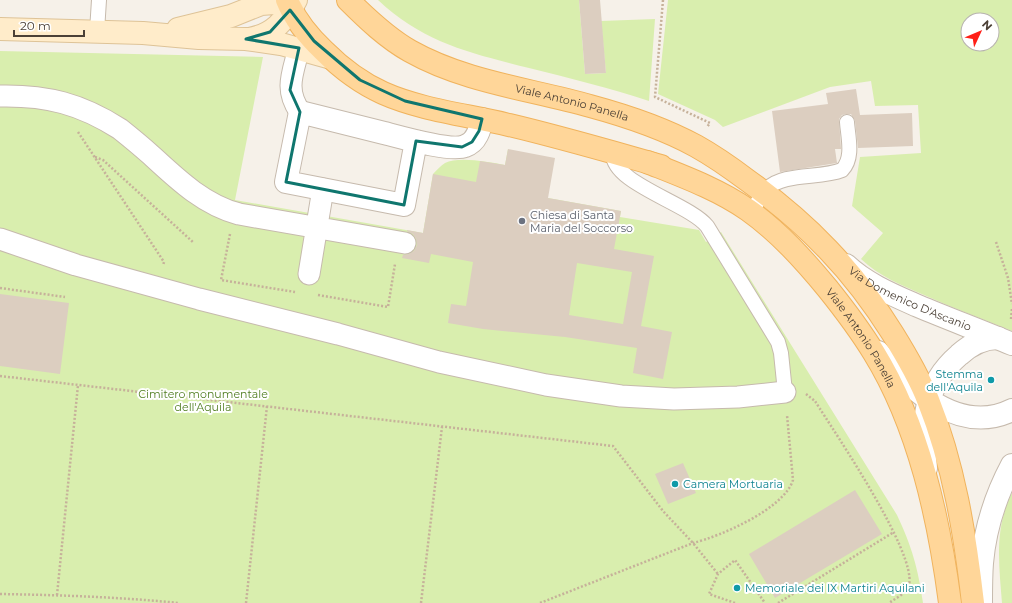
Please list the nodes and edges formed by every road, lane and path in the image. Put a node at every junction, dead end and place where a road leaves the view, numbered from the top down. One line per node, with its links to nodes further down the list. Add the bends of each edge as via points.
1 (99, 0): 7 (lane)
2 (348, 0): 22 (main road, Viale Antonio Panella, via 398,44 433,63 589,106 679,137 714,157)
3 (663, 0): 17 (path, via 655,97 710,123)
4 (291, 3): 5 (main road); 9 (main road, via 281,22 270,32); 11 (main road, Viale Antonio Panella, via 308,34)
5 (255, 4): 8 (main road, via 231,16 204,23)
6 (0, 29): 7 (main road)
7 (97, 32): 8 (main road)
8 (143, 33): 9 (main road)
9 (246, 39): 10 (main road)
10 (299, 48): 11 (main road); 14 (street, via 290,90)
11 (331, 58): 15 (main road, Viale Antonio Panella, via 360,80 384,93)
12 (0, 96): 13 (street, via 41,97)
13 (66, 104): 20 (path, via 63,109); 23 (street, via 96,115 120,129 186,187 222,208 239,214)
14 (300, 112): 18 (street); 21 (street, via 286,182)
15 (482, 119): 18 (street, via 479,131 465,147 455,148); 19 (main road, Viale Antonio Panella)
16 (846, 122): 22 (lane, via 849,157 842,170 780,181 773,184)
17 (704, 133)
18 (416, 141): 21 (street, via 404,205)
19 (613, 153): 22 (main road, Viale Antonio Panella, via 647,162 731,200); 38 (lane, via 616,166 624,175 693,214 707,226 778,342)
20 (95, 157): 26 (path, via 103,160); 30 (path, via 164,262)
21 (323, 189): 23 (street)
22 (758, 201): 28 (main road, Viale Antonio Panella, via 792,215); 34 (main road, Viale Antonio Panella, via 784,240)
23 (317, 228): 27 (street); 29 (street)
24 (0, 239): 30 (street, via 76,265)
25 (996, 242): 33 (path, via 1008,278)
26 (194, 243)
27 (405, 243)
28 (829, 249): 35 (street, Via Domenico D'Ascanio, via 848,268 877,287); 39 (main road, Viale Antonio Panella, via 862,288 889,328 914,369)
29 (309, 274)
30 (156, 287): 38 (street, via 439,362 546,385 621,396 674,399)
31 (0, 288): 32 (path)
32 (65, 297)
33 (1012, 304)
34 (858, 328): 39 (street, via 885,361); 44 (main road, Viale Antonio Panella, via 888,379 907,421)
35 (1005, 341): 39 (street, Via Domenico D'Ascanio, via 983,340 974,344 951,362 936,382)
36 (0, 376): 37 (path)
37 (78, 385): 40 (path); 49 (path)
38 (785, 392): 45 (path, via 802,392 815,401); 46 (path, via 793,480 790,488 776,503 753,518 712,538)
39 (928, 400): 41 (street, via 959,414 971,416 993,417); 44 (street, Via Domenico D'Ascanio, via 925,429); 59 (main road, Viale Antonio Panella, via 948,461 962,518)
40 (266, 406): 42 (path); 51 (path)
41 (1012, 410)
42 (442, 426): 46 (path, via 613,446 663,511); 52 (path)
43 (1012, 465): 60 (street, via 995,502 983,548)
44 (930, 498): 58 (main road, Viale Antonio Panella)
45 (894, 532): 56 (path); 57 (path, via 909,578 907,590)
46 (693, 543): 47 (path); 53 (path)
47 (718, 574): 54 (path, via 709,594); 55 (path, via 735,560)
48 (0, 594): 49 (path)
49 (57, 595): 50 (path)
50 (179, 603)
51 (246, 603)
52 (420, 603)
53 (540, 603)
54 (735, 603)
55 (765, 603)
56 (778, 603)
57 (890, 603)
58 (950, 603)
59 (973, 603)
60 (981, 603)

